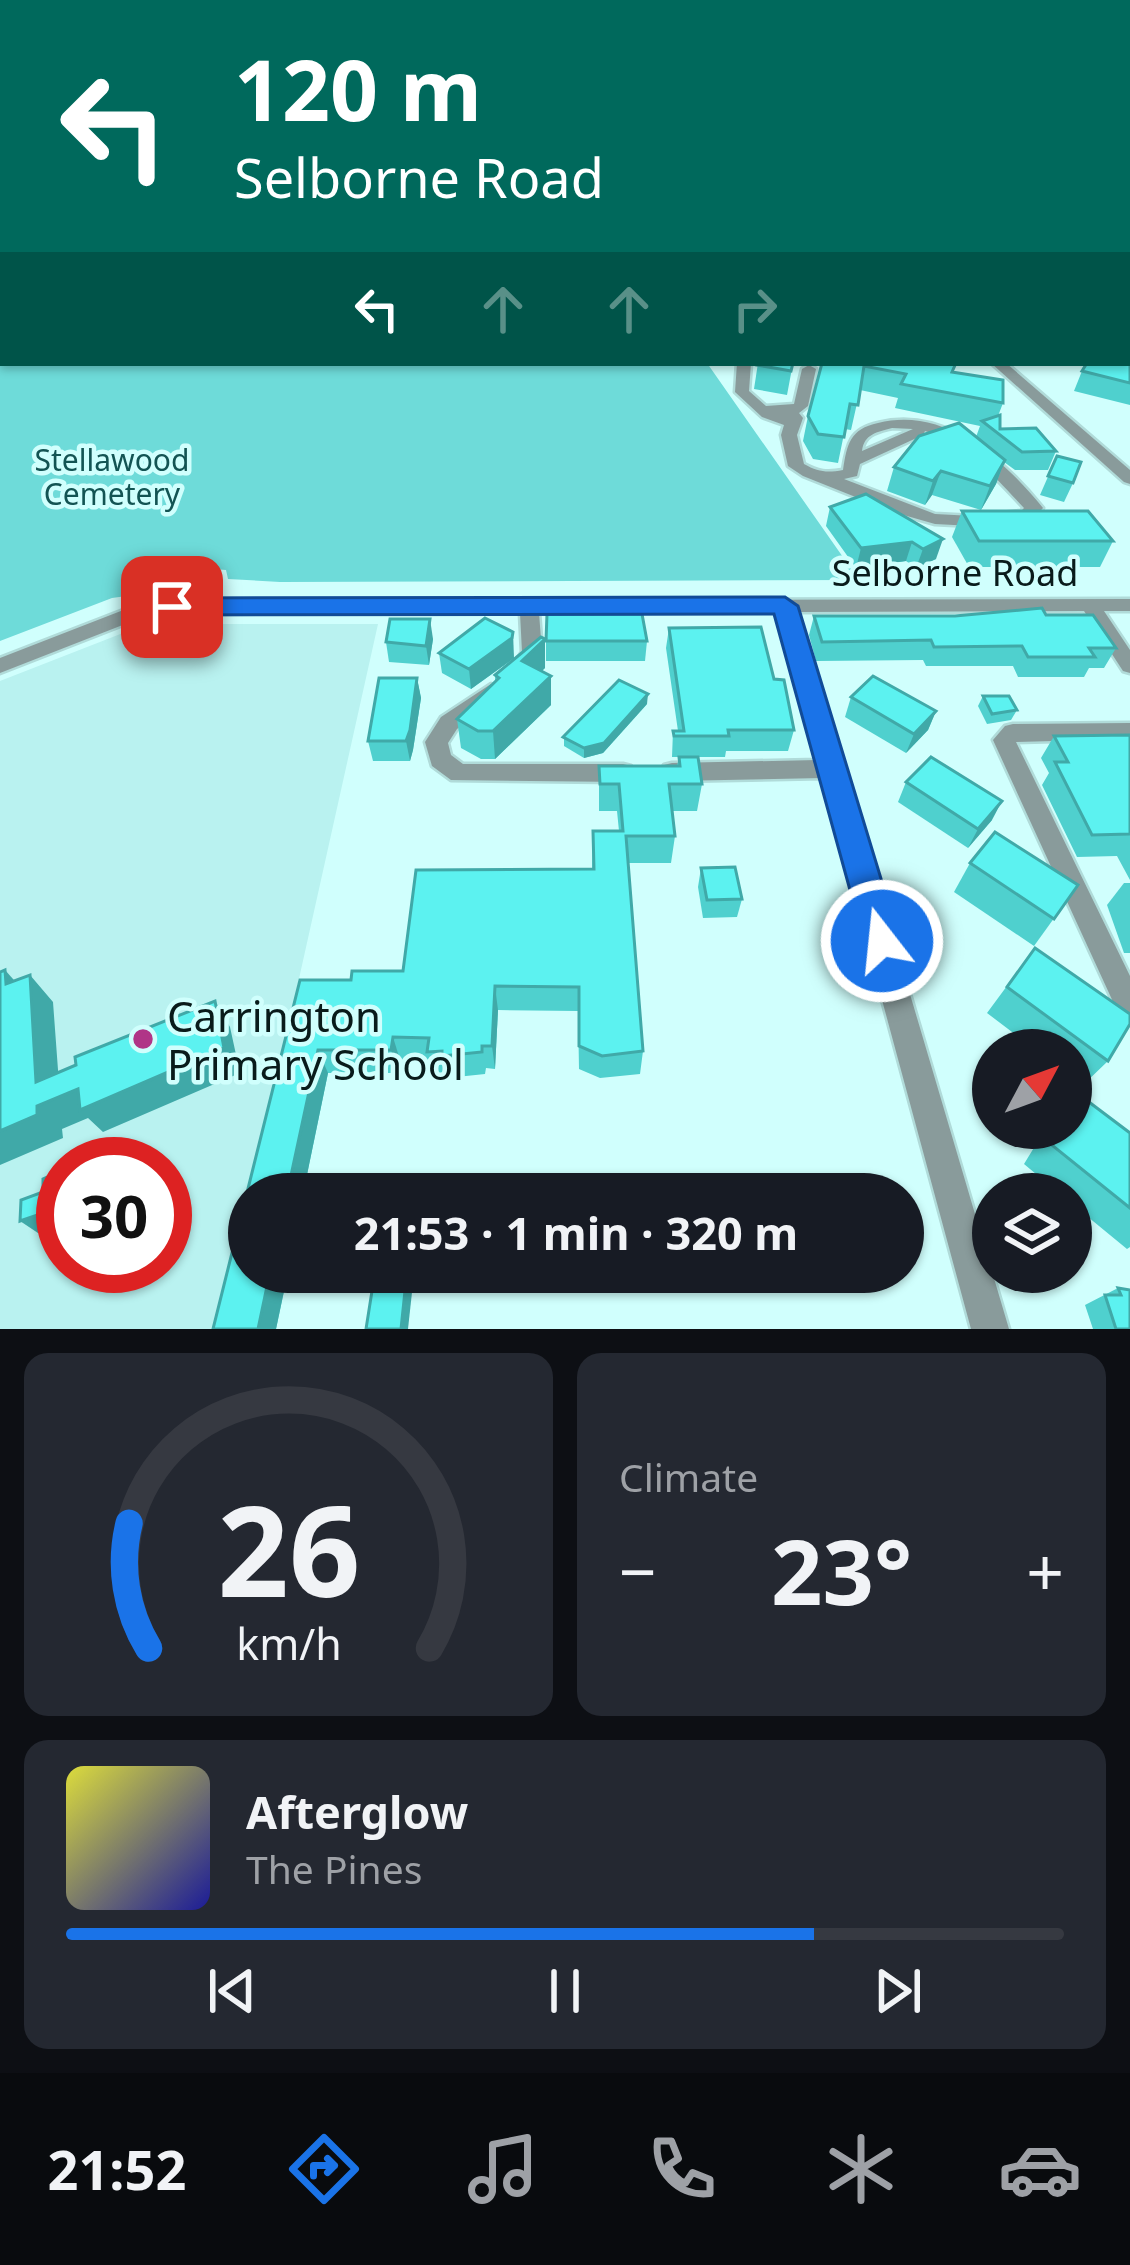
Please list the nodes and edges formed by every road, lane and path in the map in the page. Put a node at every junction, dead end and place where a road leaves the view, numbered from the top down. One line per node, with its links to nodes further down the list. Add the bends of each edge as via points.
1 (1001, 366): 6 (street)
2 (738, 367): 4 (street, via 742,392)
3 (809, 369): 4 (street, via 801,406)
4 (778, 415): 7 (street, via 791,460)
5 (853, 466): 7 (street); 8 (street); 8 (street, via 856,440 870,429 943,430 994,465 1033,512 949,522 903,514)
6 (1130, 478)
7 (824, 479): 8 (street)
8 (871, 497)
9 (1090, 605): 10 (street, Selborne Road); 11 (street, Selborne Road); 14 (street)
10 (1130, 605)
11 (785, 606): 12 (street, Selborne Road); 16 (street)
12 (529, 607): 13 (street, Selborne Road, via 154,607); 16 (street, via 528,663 436,742 440,760 458,773)
13 (0, 666)
14 (1130, 666)
15 (1130, 731): 17 (street, via 1013,732 1004,740)
16 (833, 769): 18 (street)
17 (1130, 1007)
18 (990, 1329)

